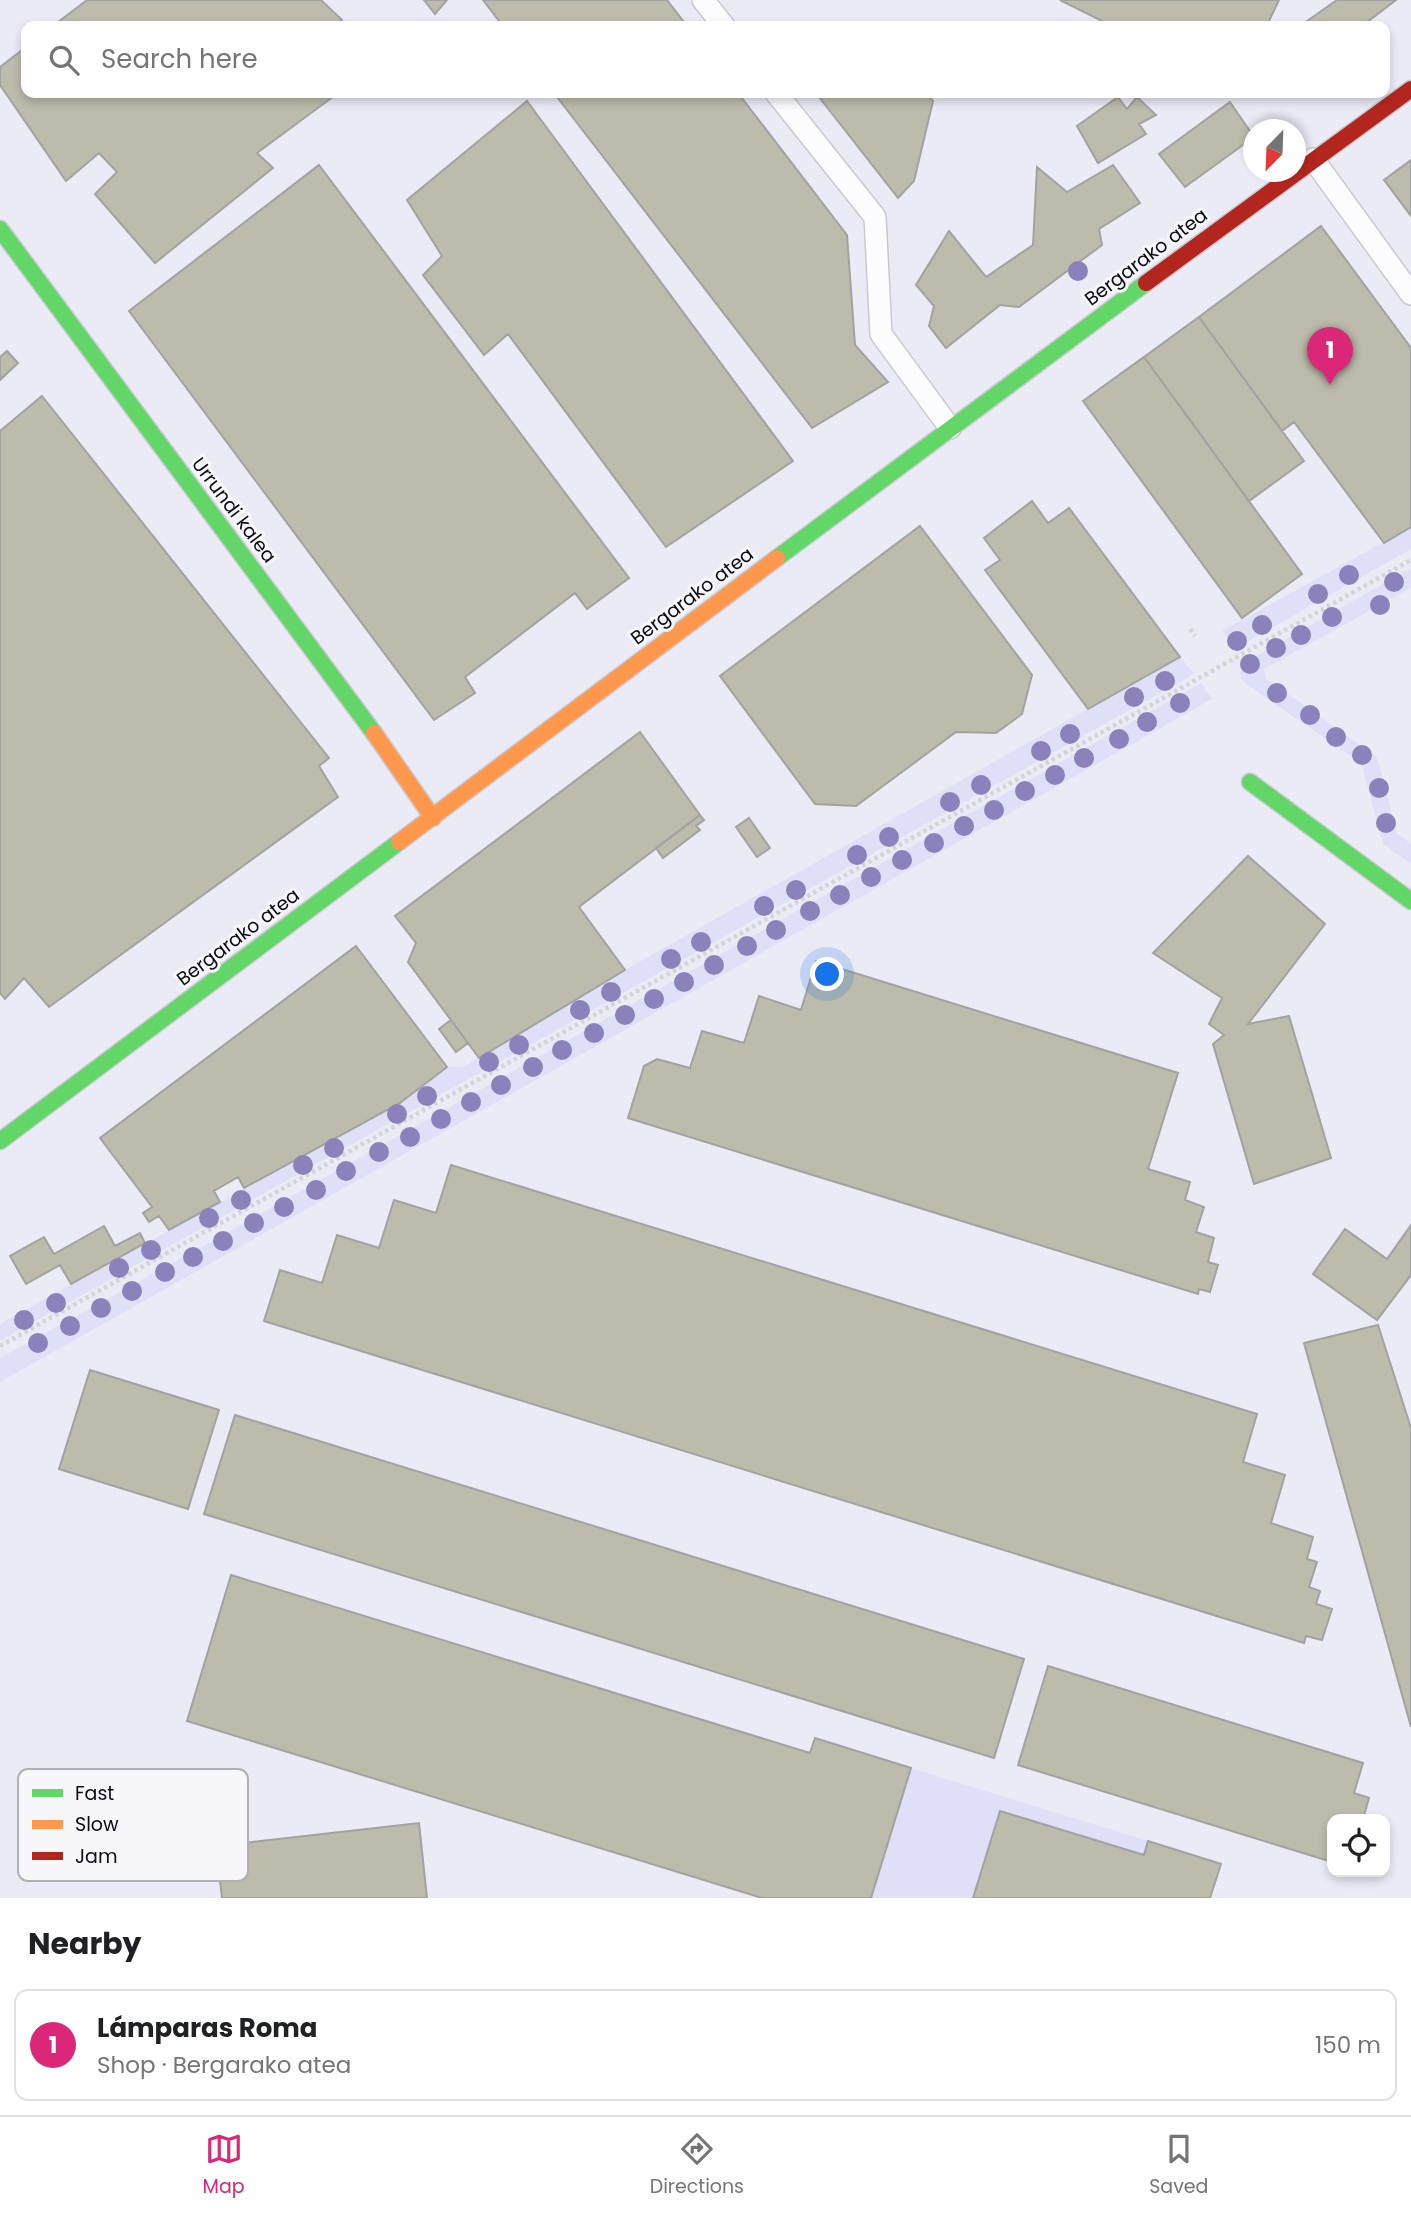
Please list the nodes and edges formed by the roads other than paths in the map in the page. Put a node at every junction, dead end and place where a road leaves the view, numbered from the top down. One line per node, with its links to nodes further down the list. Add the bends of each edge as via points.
1 (703, 0): 2 (lane)
2 (720, 21)
3 (1411, 89): 5 (street, Bergarako atea)
4 (780, 98): 8 (lane, via 875,217 881,334)
5 (1312, 159): 7 (lane); 8 (street, Bergarako atea)
6 (0, 229): 10 (street, Urrundi kalea)
7 (1411, 294)
8 (950, 428): 10 (street, Bergarako atea)
9 (1250, 782): 11 (street)
10 (433, 818): 12 (street, Bergarako atea)
11 (1411, 901)
12 (0, 1140)

